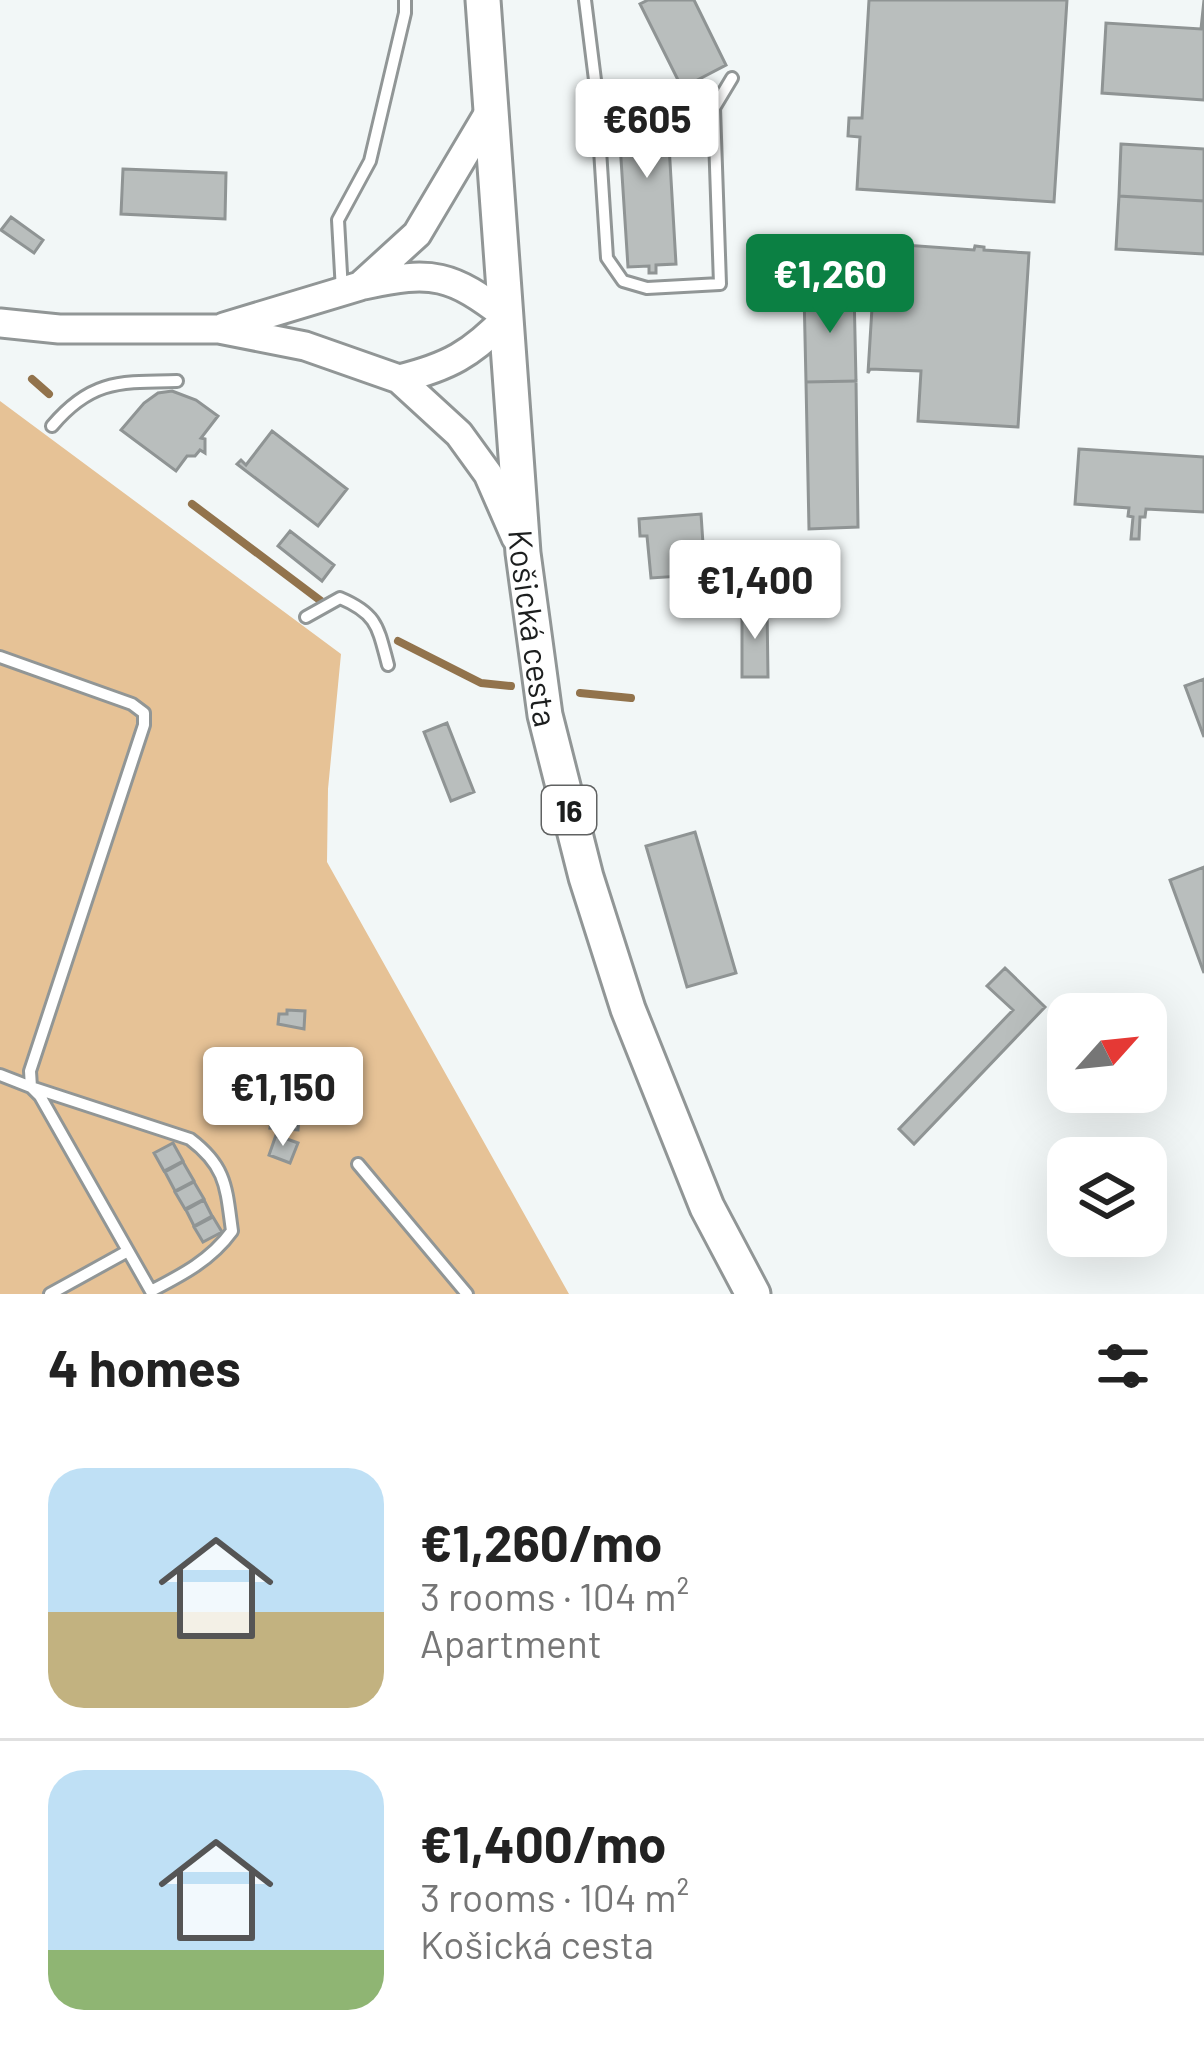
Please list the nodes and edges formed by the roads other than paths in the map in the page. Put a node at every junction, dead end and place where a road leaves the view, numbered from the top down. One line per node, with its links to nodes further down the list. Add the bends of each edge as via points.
1 (405, 0): 6 (lane, via 370,161 338,220)
2 (483, 0): 5 (main road, Košická cesta / 16)
3 (584, 0): 4 (lane, via 608,258 623,281 647,289 720,284 714,108)
4 (732, 78)
5 (490, 111): 6 (street, via 417,234); 7 (main road, Košická cesta / 16)
6 (351, 288): 7 (street, via 417,274 467,287); 9 (street)
7 (507, 317): 10 (street, via 478,347); 13 (main road, Košická cesta / 16)
8 (0, 322): 9 (street)
9 (219, 328): 10 (street, via 305,346)
10 (399, 379): 13 (street, via 459,434 488,474)
11 (177, 381): 12 (lane, via 104,386 73,402)
12 (52, 426)
13 (523, 553): 24 (main road, Košická cesta / 16, via 545,716 607,948 676,1135)
14 (306, 616): 16 (lane, via 340,598 361,607 375,620)
15 (0, 657): 18 (lane, via 144,712)
16 (388, 665)
17 (0, 1076): 18 (lane)
18 (31, 1087): 20 (lane); 21 (lane, via 190,1139 212,1156 225,1181 232,1231 219,1249)
19 (358, 1164): 23 (lane)
20 (126, 1252): 21 (lane); 22 (lane)
21 (152, 1292)
22 (50, 1294)
23 (467, 1294)
24 (753, 1294)

